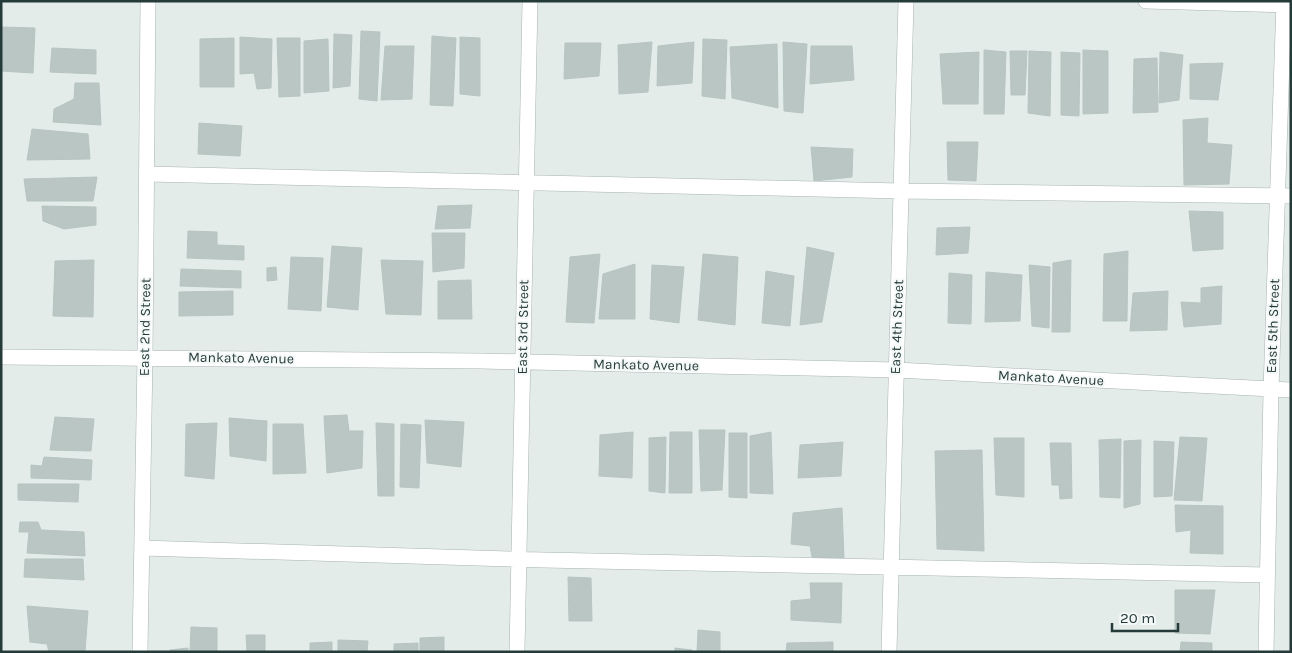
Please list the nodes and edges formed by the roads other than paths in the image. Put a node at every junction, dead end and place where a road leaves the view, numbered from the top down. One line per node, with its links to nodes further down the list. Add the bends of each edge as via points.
1 (148, 1): 6 (street, East 2nd Street)
2 (530, 1): 7 (street, East 3rd Street)
3 (906, 1): 8 (street, East 4th Street)
4 (1146, 1): 5 (street)
5 (1286, 4): 9 (street, East 5th Street)
6 (147, 174): 7 (street); 11 (street, East 2nd Street)
7 (526, 182): 8 (street); 12 (street, East 3rd Street)
8 (901, 191): 9 (street); 13 (street, East 4th Street)
9 (1284, 196): 14 (street, East 5th Street)
10 (1, 357): 11 (street, Mankato Avenue)
11 (145, 358): 12 (street, Mankato Avenue); 16 (street, East 2nd Street)
12 (523, 362): 13 (street, Mankato Avenue); 17 (street, East 3rd Street)
13 (896, 370): 14 (street, Mankato Avenue); 18 (street, East 4th Street)
14 (1271, 390): 15 (street, Mankato Avenue); 19 (street, East 5th Street)
15 (1291, 390)
16 (142, 548): 17 (street); 20 (street, East 2nd Street)
17 (519, 559): 18 (street); 21 (street, East 3rd Street)
18 (891, 566): 19 (street); 22 (street, East 4th Street)
19 (1267, 575): 23 (street, East 5th Street)
20 (140, 652)
21 (517, 652)
22 (888, 652)
23 (1266, 652)

